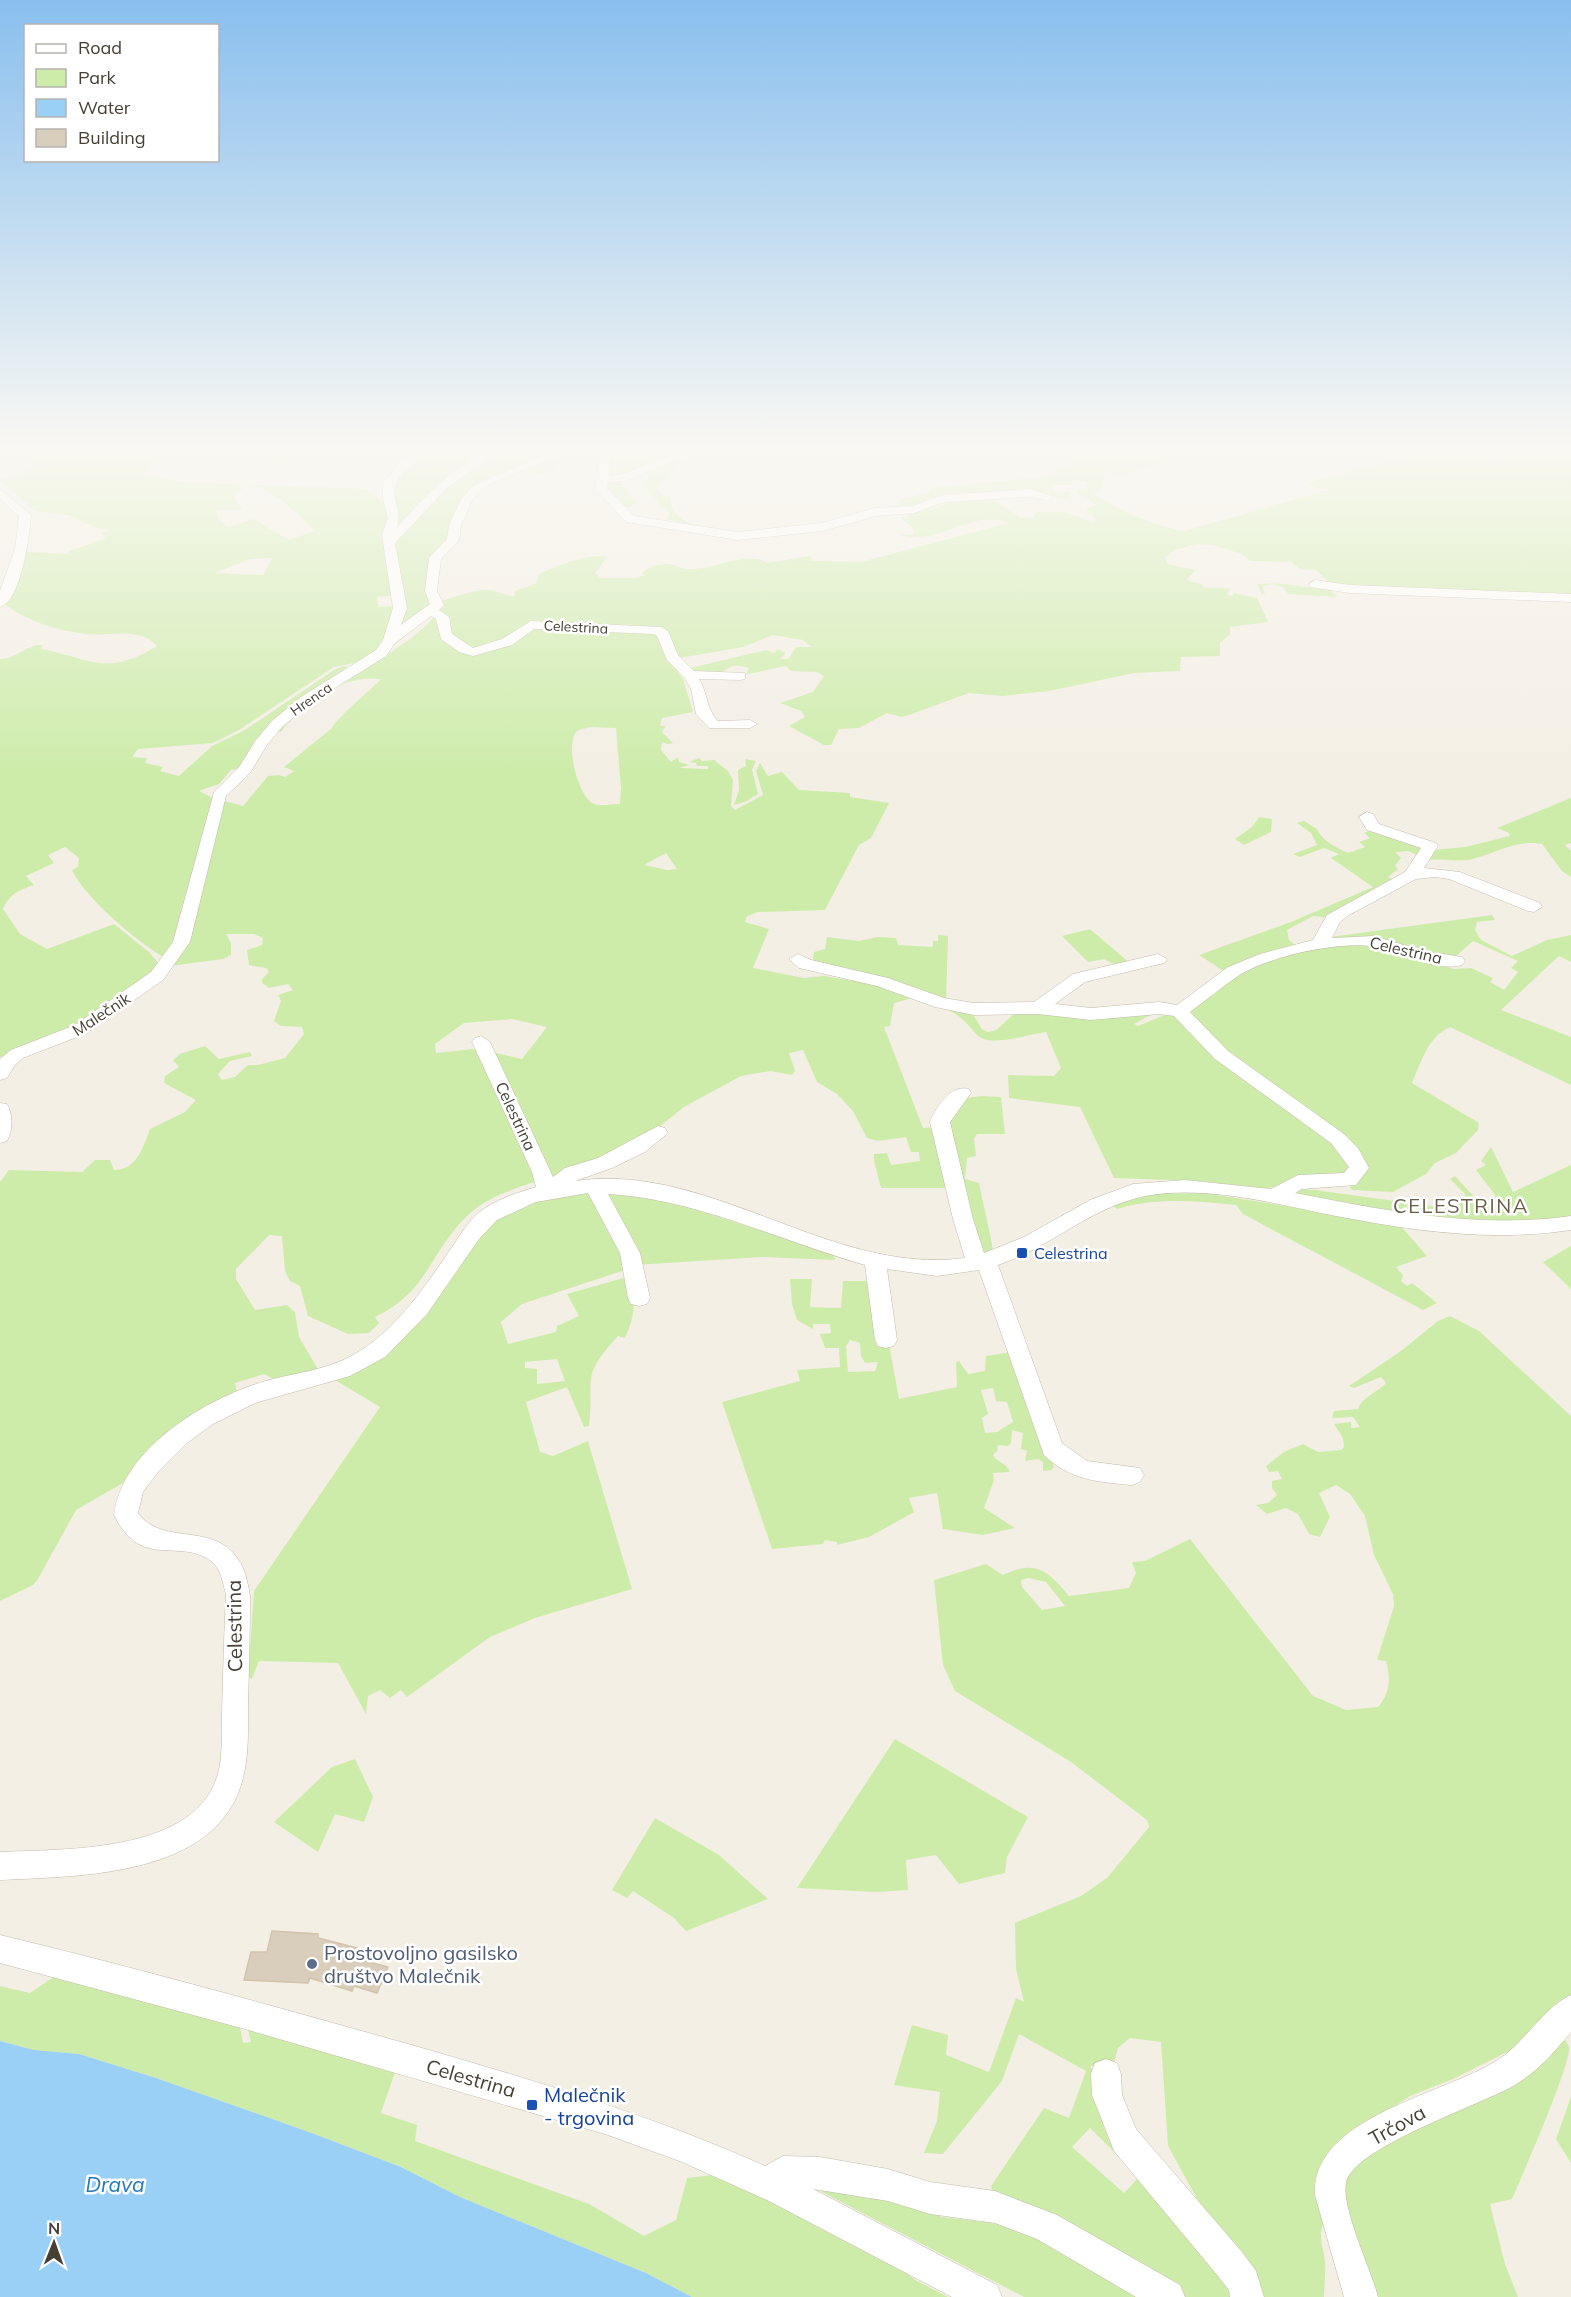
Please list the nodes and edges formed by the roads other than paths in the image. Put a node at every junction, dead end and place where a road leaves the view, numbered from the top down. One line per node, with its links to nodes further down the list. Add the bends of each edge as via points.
1 (18, 557): 6 (street)
2 (393, 557): 8 (street, Hrenca, via 400,608)
3 (436, 557): 7 (street, via 431,591 437,605)
4 (1315, 584): 5 (street, via 1350,589)
5 (1571, 598)
6 (0, 603)
7 (431, 611): 8 (street); 9 (street, Celestrina, via 442,616 446,636 473,652 507,642 531,625 656,630 663,634 672,657)
8 (390, 640): 19 (street, Hrenca, via 372,660 306,700 277,724 245,770 219,795 181,942)
9 (690, 675): 10 (street); 11 (street, via 698,689 703,714 714,725)
10 (740, 675)
11 (750, 724)
12 (1367, 817): 13 (street, via 1373,827 1430,846)
13 (1412, 875): 14 (street, via 1449,872); 15 (street, via 1344,910 1333,919)
14 (1534, 907)
15 (1320, 944): 18 (street, Celestrina, via 1374,940 1421,957); 21 (street, Celestrina, via 1234,971)
16 (798, 959): 20 (street, via 941,1003 974,1009)
17 (1158, 959): 20 (street, via 1080,978)
18 (1456, 962)
19 (168, 964): 23 (street, Malečnik, via 157,976 81,1029 16,1054)
20 (1038, 1008): 21 (street, via 1091,1014 1159,1008)
21 (1180, 1011): 30 (street, via 1207,1042 1324,1127 1356,1160 1359,1168 1349,1180 1298,1182)
22 (481, 1042): 29 (street, Celestrina, via 542,1172)
23 (0, 1074)
24 (962, 1093): 33 (street, via 940,1122 963,1219)
25 (0, 1109): 27 (street)
26 (658, 1133): 29 (street, Celestrina, via 605,1163 572,1173)
27 (0, 1136)
28 (596, 1185): 29 (street, Celestrina); 32 (street, Celestrina, via 663,1193); 34 (street, via 599,1200 630,1252)
29 (547, 1192): 37 (street, Celestrina, via 507,1206 482,1222 409,1323 380,1351 336,1372 221,1407 196,1422 143,1472 127,1503 130,1523 146,1536 215,1550 230,1564 234,1574 238,1595 234,1741 226,1792 217,1806 187,1833 140,1853)
30 (1273, 1197): 31 (street, Celestrina, via 1460,1227 1523,1230); 33 (street, Celestrina, via 1175,1187 1127,1193 1086,1209 1013,1252)
31 (1571, 1223)
32 (875, 1259): 33 (street, Celestrina, via 927,1268); 35 (street)
33 (981, 1261): 36 (street, via 1052,1448 1069,1465 1090,1472)
34 (639, 1298)
35 (886, 1340)
36 (1132, 1474)
37 (0, 1866)
38 (0, 1949): 41 (street, Celestrina, via 133,1981 496,2085 640,2131)
39 (1571, 2010): 45 (street, Trčova, via 1506,2073 1424,2108 1375,2136 1335,2166 1330,2192)
40 (1106, 2074): 44 (street, via 1107,2095 1125,2140 1230,2264 1244,2283)
41 (766, 2184): 42 (street, Celestrina); 43 (street, via 783,2172 820,2173 888,2185 930,2198 995,2207 1046,2226)
42 (985, 2297)
43 (1168, 2297)
44 (1247, 2297)
45 (1361, 2297)

